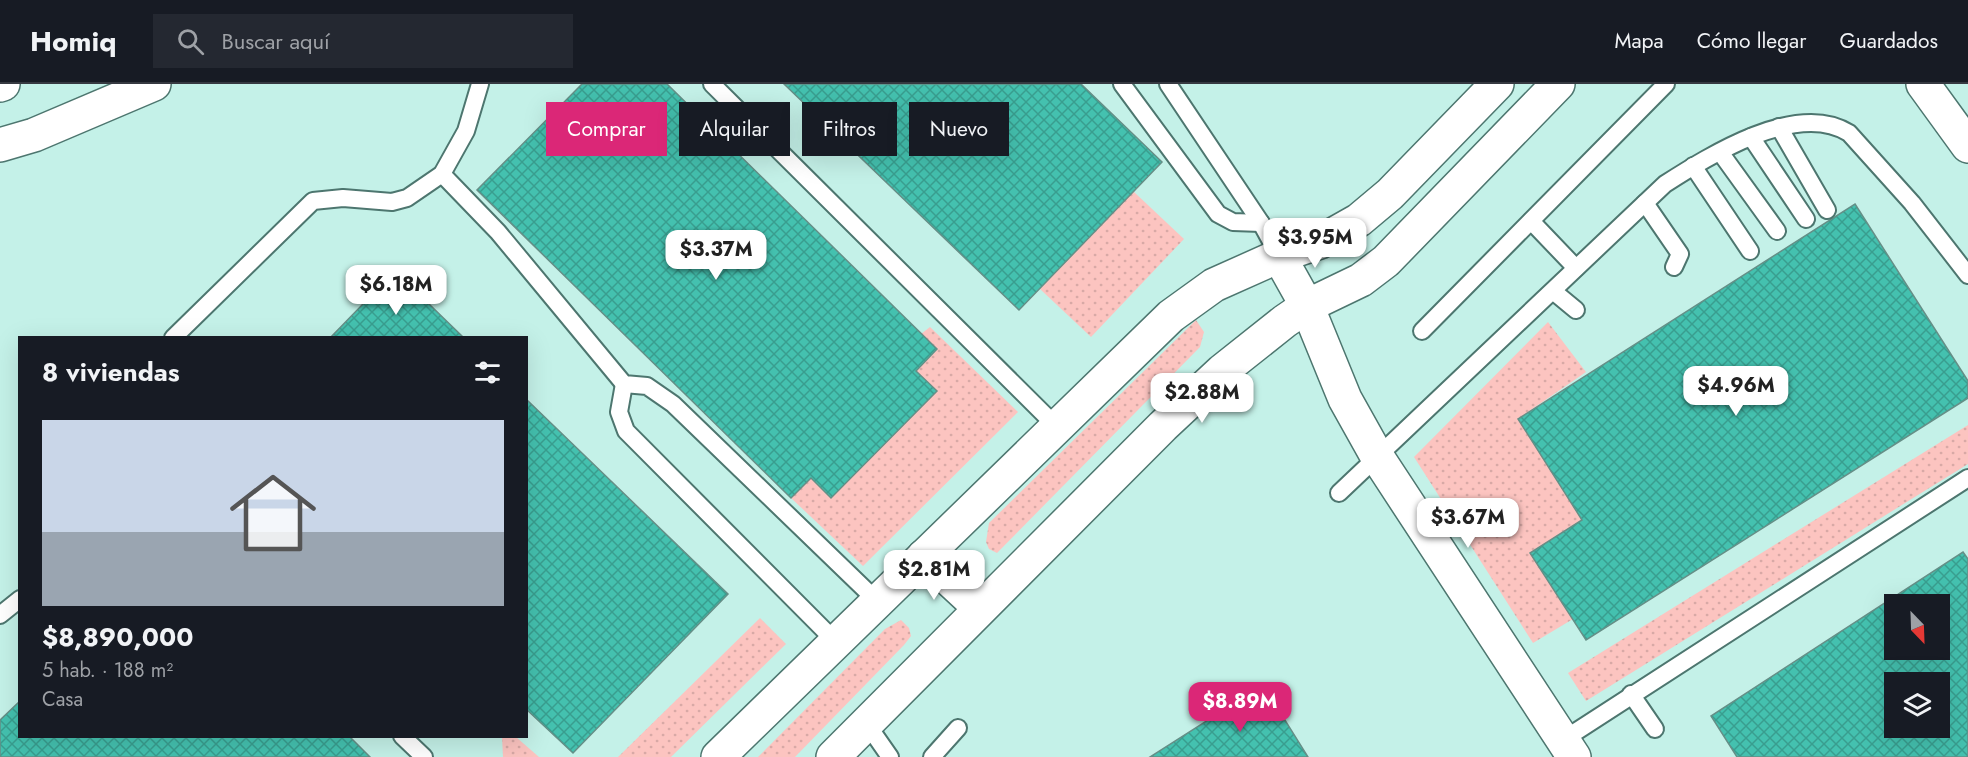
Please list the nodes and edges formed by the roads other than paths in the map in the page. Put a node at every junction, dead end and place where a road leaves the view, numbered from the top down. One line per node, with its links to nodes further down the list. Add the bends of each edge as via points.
1 (154, 84): 12 (main road, via 34,135)
2 (480, 84): 16 (lane, via 466,131)
3 (712, 84): 34 (lane)
4 (1122, 84): 21 (lane, via 1218,214 1233,222)
5 (1168, 84): 21 (lane)
6 (1497, 84): 24 (main road, via 1390,194 1359,220 1320,242)
7 (1558, 84): 29 (main road, via 1386,261 1361,280)
8 (1666, 84): 20 (lane)
9 (1923, 84): 13 (main road)
10 (1779, 127): 11 (lane); 18 (lane); 27 (lane, via 1822,123 1849,133)
11 (1751, 137): 14 (lane); 19 (lane)
12 (0, 145)
13 (1968, 146)
14 (1720, 152): 15 (lane); 22 (lane)
15 (1693, 166): 17 (lane); 23 (lane)
16 (442, 174): 32 (lane, via 407,198 392,202 343,198 314,201); 33 (lane, via 498,232)
17 (1645, 202): 25 (lane, via 1677,245 1680,254); 26 (lane)
18 (1827, 210)
19 (1806, 219)
20 (1531, 221): 26 (lane); 31 (lane)
21 (1261, 223): 24 (lane)
22 (1777, 231)
23 (1750, 251)
24 (1279, 256): 29 (main road); 34 (main road, via 1214,285 1171,316)
25 (1674, 267)
26 (1576, 268): 28 (lane)
27 (1968, 274)
28 (1553, 291): 30 (lane); 35 (lane)
29 (1307, 306): 35 (main road, via 1345,399); 41 (main road, via 1222,371)
30 (1576, 310)
31 (1422, 331)
32 (175, 336)
33 (624, 384): 40 (lane, via 646,386 673,404); 43 (lane, via 619,412 626,430)
34 (1056, 426): 38 (main road)
35 (1377, 458): 37 (lane); 49 (main road)
36 (1968, 478): 44 (lane)
37 (1339, 493)
38 (924, 556): 40 (main road); 41 (main road)
39 (18, 601): 42 (lane)
40 (877, 601): 43 (main road)
41 (980, 608): 45 (main road)
42 (0, 615)
43 (836, 642): 51 (main road)
44 (1631, 694): 47 (lane); 49 (lane)
45 (867, 724): 52 (main road); 53 (lane)
46 (958, 728): 54 (lane)
47 (1655, 729)
48 (404, 738): 50 (lane)
49 (1568, 749)
50 (424, 757)
51 (718, 757)
52 (833, 757)
53 (890, 757)
54 (932, 757)

